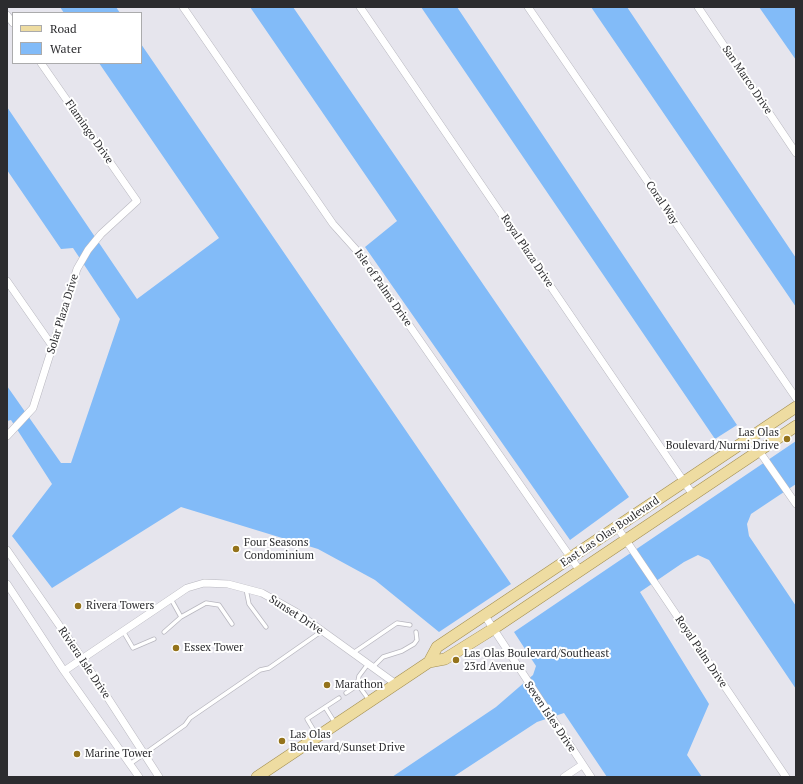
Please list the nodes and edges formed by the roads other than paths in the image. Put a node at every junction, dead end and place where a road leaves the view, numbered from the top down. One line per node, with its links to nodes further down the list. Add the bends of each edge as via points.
1 (183, 7): 22 (street, Isle of Palms Drive, via 333,224 359,253)
2 (360, 7): 16 (street, Royal Plaza Drive)
3 (528, 7): 10 (street, Coral Way)
4 (698, 7): 6 (street, San Marco Drive)
5 (42, 64): 7 (street, Flamingo Drive)
6 (796, 153)
7 (137, 201): 9 (street, Solar Plaza Drive, via 101,234 77,268)
8 (7, 280): 9 (street)
9 (53, 347): 13 (street, Solar Plaza Drive, via 33,408)
10 (796, 398)
11 (796, 407): 14 (main road, East Las Olas Boulevard)
12 (796, 426): 15 (main road, East Las Olas Boulevard)
13 (9, 435)
14 (750, 438): 15 (street); 16 (main road, East Las Olas Boulevard)
15 (762, 455): 17 (main road, East Las Olas Boulevard); 18 (street)
16 (684, 482): 17 (street, Royal Plaza Drive); 19 (main road, East Las Olas Boulevard)
17 (693, 495): 20 (main road, East Las Olas Boulevard)
18 (796, 504)
19 (617, 527): 20 (street, Royal Palm Drive); 22 (main road, East Las Olas Boulevard)
20 (629, 544): 23 (main road, East Las Olas Boulevard); 59 (street, Royal Palm Drive)
21 (7, 550): 39 (street, Riviera Isle Drive)
22 (571, 558): 23 (street, Isle of Palms Drive); 27 (main road, East Las Olas Boulevard)
23 (580, 571): 32 (main road, East Las Olas Boulevard)
24 (7, 584): 42 (street, Riviera Isle Drive)
25 (246, 589): 26 (street, Sunset Drive, via 228,584 204,583 187,588); 31 (lane, via 249,604); 34 (street, Sunset Drive, via 269,597)
26 (171, 599): 28 (lane); 33 (street, Sunset Drive)
27 (485, 616): 32 (street, Seven Isles Drive); 40 (main road, East Las Olas Boulevard, via 437,647)
28 (181, 617): 29 (lane, via 206,603 219,605); 35 (lane)
29 (232, 624)
30 (410, 625): 38 (lane, via 397,623)
31 (266, 627)
32 (493, 629): 40 (main road, East Las Olas Boulevard, via 445,659); 53 (street, Seven Isles Drive)
33 (122, 631): 37 (lane, via 133,648); 39 (street, Sunset Drive)
34 (322, 631): 38 (street, Sunset Drive); 51 (lane, via 190,718 185,726)
35 (164, 632)
36 (416, 632): 41 (lane, via 417,640 414,644 383,657)
37 (154, 639)
38 (353, 653): 41 (street, Sunset Drive)
39 (82, 658): 42 (street, Sunset Drive); 51 (street, Riviera Isle Drive)
40 (429, 662): 43 (main road, East Las Olas Boulevard)
41 (370, 666): 43 (street, Sunset Drive); 44 (lane, via 359,676)
42 (64, 671): 52 (street, Riviera Isle Drive)
43 (396, 684): 47 (main road, East Las Olas Boulevard)
44 (358, 685): 45 (lane); 47 (lane)
45 (346, 693)
46 (339, 698): 48 (lane)
47 (370, 701): 49 (main road, East Las Olas Boulevard)
48 (325, 707): 49 (lane); 50 (lane, via 307,719)
49 (336, 724): 50 (main road, East Las Olas Boulevard)
50 (318, 736): 56 (main road, East Las Olas Boulevard)
51 (144, 755): 52 (lane); 55 (street, Riviera Isle Drive)
52 (130, 764): 54 (street, Riviera Isle Drive)
53 (582, 765): 57 (street); 58 (street, Seven Isles Drive)
54 (139, 777)
55 (159, 777)
56 (257, 777)
57 (564, 777)
58 (591, 777)
59 (786, 777)

